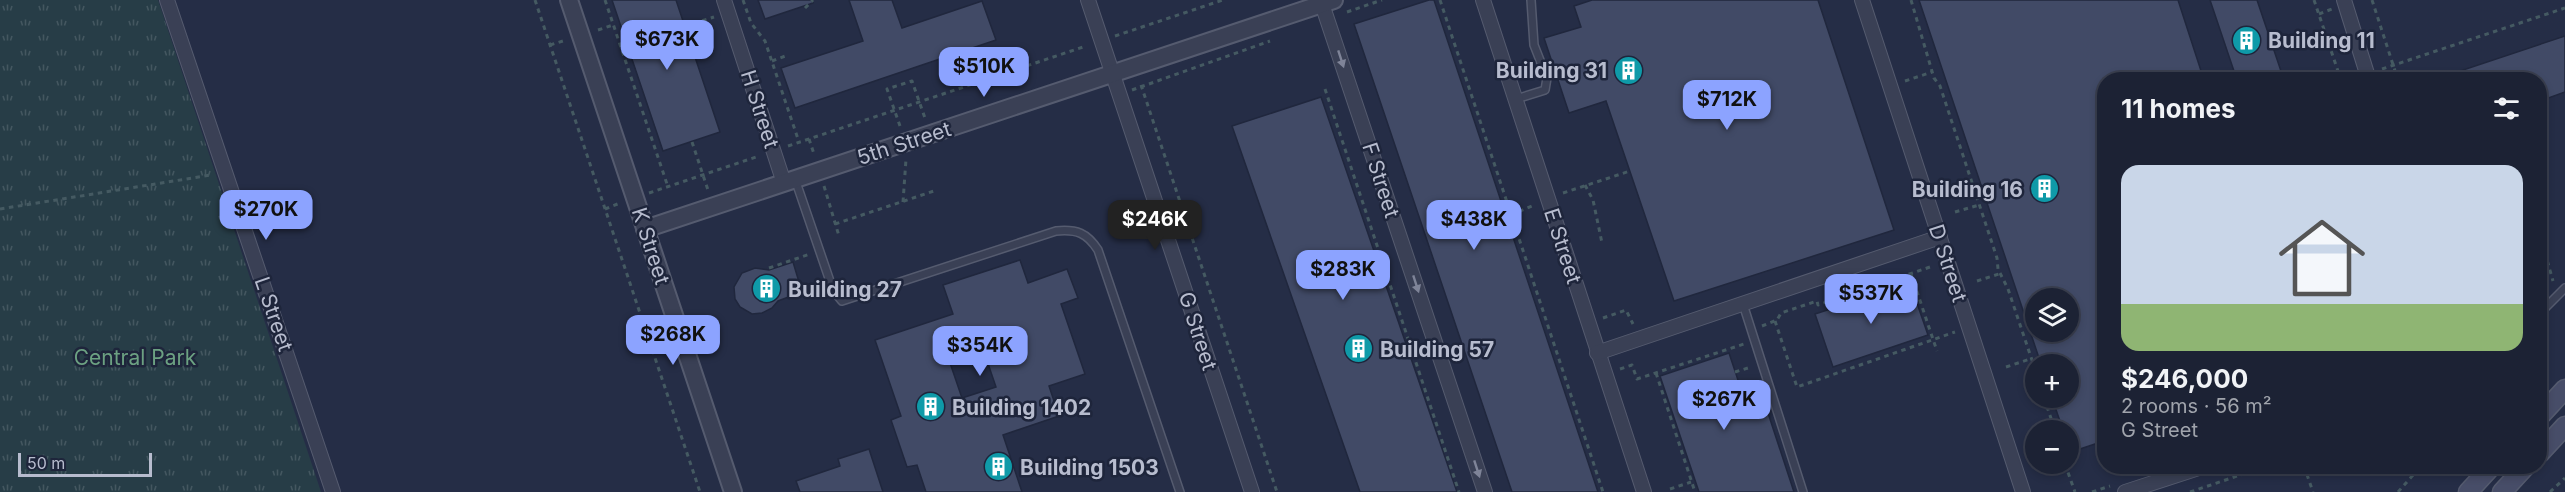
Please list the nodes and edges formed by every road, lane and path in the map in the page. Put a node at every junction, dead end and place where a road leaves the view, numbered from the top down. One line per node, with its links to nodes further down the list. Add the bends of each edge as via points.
1 (168, 0): 46 (street, L Street)
2 (535, 0): 57 (path)
3 (569, 0): 52 (street, K Street)
4 (605, 0): 50 (path)
5 (724, 0): 44 (street, H Street)
6 (743, 0): 27 (path)
7 (813, 0): 19 (path)
8 (1088, 0): 25 (street, G Street)
9 (1223, 0): 25 (path)
10 (1382, 0): 20 (path)
11 (1440, 0): 59 (path)
12 (1483, 0): 39 (street, E Street)
13 (1531, 0): 39 (lane, via 1534,45 1547,78 1545,90)
14 (1862, 0): 62 (street, D Street)
15 (1911, 0): 54 (path)
16 (2314, 0): 30 (path)
17 (2344, 0): 31 (street)
18 (2372, 0): 28 (path)
19 (805, 8)
20 (1328, 8): 29 (street, 5th Street); 112 (street, F Street, one-way to 112)
21 (2565, 8): 28 (path)
22 (718, 15): 23 (path)
23 (685, 26)
24 (1277, 39): 36 (path)
25 (1101, 41): 34 (street, G Street); 40 (path)
26 (788, 55): 27 (path)
27 (772, 61): 43 (path)
28 (2394, 65): 32 (path); 33 (path)
29 (1135, 66): 34 (street, 5th Street); 36 (path)
30 (2338, 72)
31 (2366, 72)
32 (2379, 72)
33 (2396, 72)
34 (1112, 74): 38 (street, G Street); 41 (street, 5th Street)
35 (900, 85): 40 (path, via 912,81)
36 (1141, 86): 38 (path); 110 (path)
37 (1325, 88): 111 (path)
38 (1119, 94): 109 (street, G Street)
39 (1515, 100): 53 (street, E Street)
40 (919, 102): 41 (path); 43 (path)
41 (930, 134): 48 (street, 5th Street)
42 (692, 142): 47 (path)
43 (799, 142): 44 (path)
44 (774, 151): 47 (path); 48 (street, H Street)
45 (1630, 171): 49 (path)
46 (226, 173): 56 (path); 105 (street, L Street)
47 (703, 175): 50 (path); 55 (path)
48 (790, 181): 55 (street, 5th Street); 64 (lane)
49 (1585, 185): 53 (path); 63 (path, via 1593,200)
50 (668, 187): 52 (path)
51 (934, 191): 60 (path)
52 (635, 198): 57 (path); 61 (street, K Street)
53 (1547, 199): 59 (path); 83 (street, E Street)
54 (1979, 204): 58 (path); 69 (path)
55 (713, 206): 61 (street, 5th Street)
56 (0, 209)
57 (605, 209): 106 (path)
58 (1955, 212)
59 (1511, 215): 113 (path)
60 (835, 224)
61 (645, 229): 107 (street, K Street)
62 (1940, 237): 73 (street); 117 (street, D Street)
63 (1602, 243)
64 (820, 251): 67 (path); 108 (lane, via 833,290 842,301 1056,231 1073,230 1089,236 1098,250)
65 (2547, 256): 71 (path, via 2555,279)
66 (1933, 266): 68 (path)
67 (769, 267)
68 (1911, 274): 76 (path, via 1781,313); 81 (path)
69 (2000, 274): 70 (path); 84 (path)
70 (1977, 282)
71 (2547, 288)
72 (2565, 288): 74 (lane)
73 (1743, 304): 78 (lane); 83 (street)
74 (2547, 306)
75 (1598, 320): 77 (path, via 1626,310 1631,325)
76 (1775, 321): 78 (path); 81 (path, via 1797,387)
77 (1638, 322)
78 (1751, 329): 80 (lane)
79 (1956, 332): 81 (path)
80 (1754, 340): 86 (lane); 90 (path)
81 (1933, 340): 82 (path)
82 (1936, 351)
83 (1597, 353): 114 (street, E Street)
84 (2030, 354)
85 (2025, 360): 87 (path)
86 (1762, 363): 89 (path); 116 (lane)
87 (2006, 367)
88 (1616, 371): 90 (path, via 1632,365 1637,379)
89 (1735, 372)
90 (1656, 373): 103 (path)
91 (2565, 389): 92 (main road)
92 (2547, 408)
93 (2565, 426): 94 (main road)
94 (2547, 445)
95 (2069, 474): 118 (path)
96 (2181, 474): 119 (street)
97 (2243, 474): 120 (path)
98 (2307, 474): 121 (path)
99 (2414, 474): 122 (path)
100 (2485, 474): 123 (main road)
101 (2519, 474): 124 (main road)
102 (2565, 478): 125 (path)
103 (1692, 482): 104 (path); 115 (path)
104 (1670, 489)
105 (333, 492)
106 (700, 492)
107 (733, 492)
108 (1180, 492)
109 (1252, 492)
110 (1277, 492)
111 (1459, 492)
112 (1485, 492)
113 (1603, 492)
114 (1644, 492)
115 (1695, 492)
116 (1803, 492)
117 (2023, 492)
118 (2075, 492)
119 (2126, 492)
120 (2190, 492)
121 (2313, 492)
122 (2398, 492)
123 (2468, 492)
124 (2502, 492)
125 (2550, 492)

